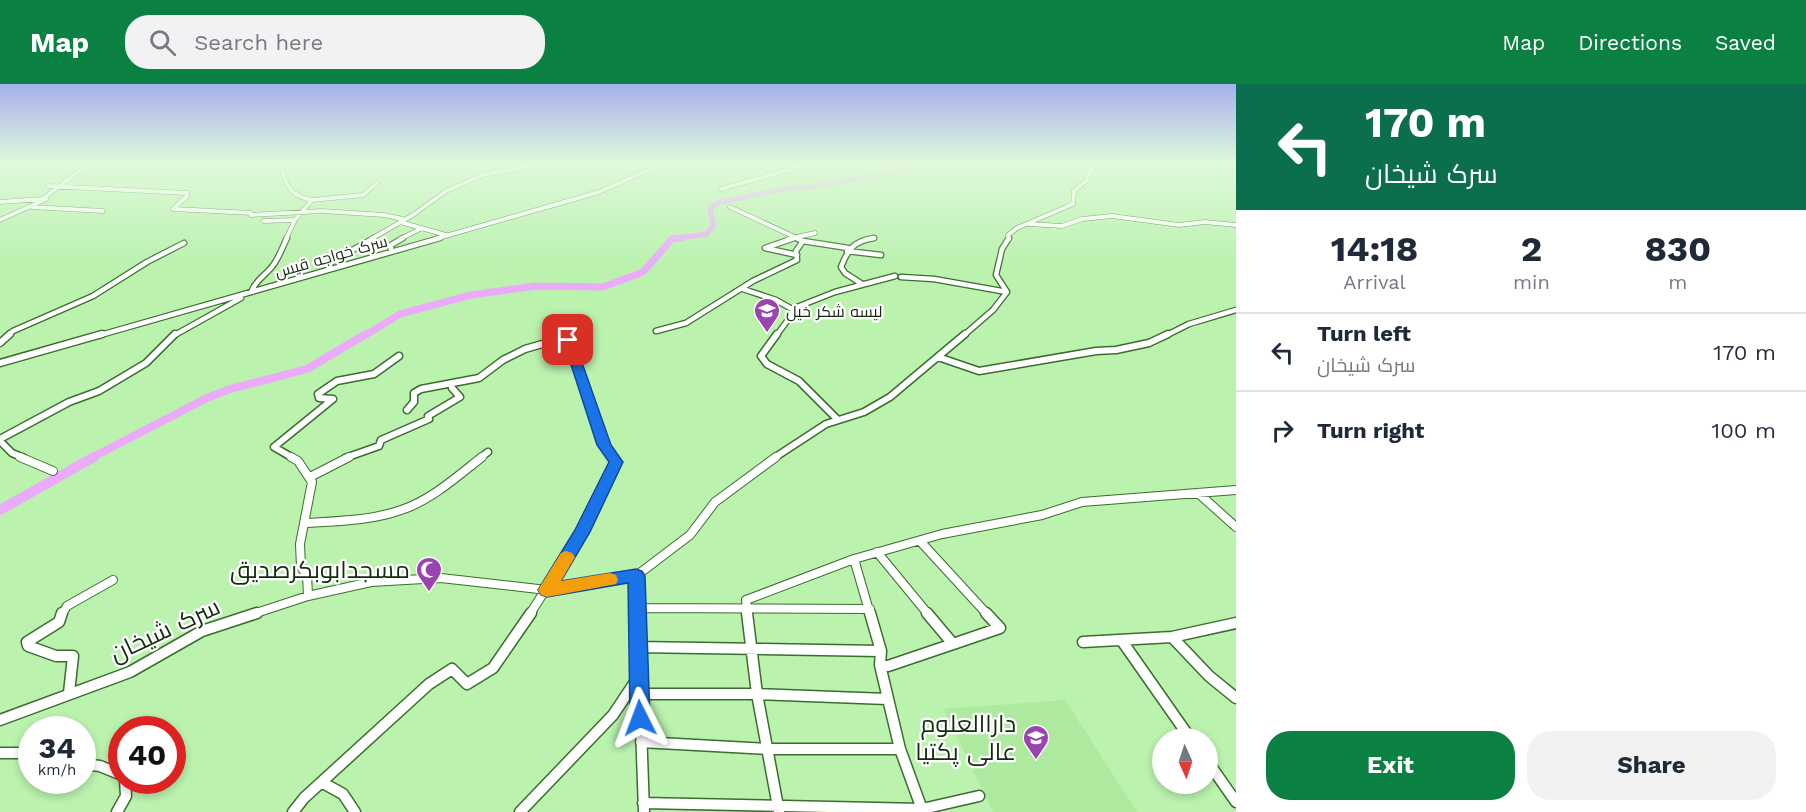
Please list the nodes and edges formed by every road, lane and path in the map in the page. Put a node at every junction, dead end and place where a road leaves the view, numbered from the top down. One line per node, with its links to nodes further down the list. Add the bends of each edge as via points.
1 (186, 197): 13 (street, via 173,209 251,215)
2 (295, 197): 8 (street)
3 (343, 197): 8 (street)
4 (437, 197): 17 (street)
5 (581, 197): 22 (street, سرک خواجه قیس)
6 (1074, 197): 18 (street, via 1073,204)
7 (46, 199): 9 (street); 10 (street)
8 (312, 200): 13 (street)
9 (0, 202)
10 (32, 207): 12 (street); 14 (street)
11 (730, 207): 23 (street)
12 (103, 211)
13 (301, 213): 15 (street); 17 (street, via 384,215)
14 (0, 220)
15 (295, 220): 16 (street); 34 (street, via 276,262 255,280)
16 (263, 221)
17 (401, 221): 20 (street); 31 (street, via 332,262)
18 (1027, 224): 19 (street, via 1062,226 1112,216 1179,225); 35 (street, via 1008,235 1002,249 996,275)
19 (1236, 225)
20 (420, 229): 22 (street); 28 (street, via 394,242)
21 (815, 233): 23 (street)
22 (447, 236): 28 (street, سرک خواجه قیس)
23 (796, 238): 25 (street); 29 (street, via 765,249)
24 (874, 238): 27 (street, via 858,241)
25 (803, 242): 27 (street); 29 (street)
26 (184, 243): 39 (street, via 93,296 13,331)
27 (848, 249): 30 (street); 32 (street, via 841,267)
28 (391, 252): 31 (street, سرک خواجه قیس)
29 (797, 255): 33 (street, via 797,260)
30 (881, 255)
31 (329, 269): 34 (street, سرک خواجه قیس)
32 (862, 284): 35 (street, via 898,276); 36 (street)
33 (743, 289): 36 (street); 38 (street, via 686,323)
34 (253, 291): 42 (street, سرک خواجه قیس); 46 (street, via 175,334 146,363 99,391 69,402)
35 (1007, 292): 41 (street, via 993,310)
36 (792, 309): 45 (street, via 762,360 799,381)
37 (1236, 310): 41 (street, via 1189,324 1149,343 1116,350 979,371)
38 (656, 331)
39 (0, 343)
40 (399, 356): 49 (street, via 374,374 337,381 318,394 320,398 333,399 330,405 274,447 298,461)
41 (938, 357): 45 (street, via 890,397 864,412)
42 (0, 363)
43 (452, 388): 49 (street, via 460,398 428,416 429,419)
44 (406, 410): 59 (street, via 414,402 414,393 422,389 480,378 503,360 525,350 563,338 568,340 604,445 616,462 582,532)
45 (838, 420): 57 (street, via 797,441 715,502 690,535)
46 (0, 440): 48 (street, via 12,453)
47 (488, 452): 52 (street, via 445,486 403,510 360,520)
48 (53, 471)
49 (310, 477): 52 (street)
50 (1236, 490): 51 (street)
51 (1198, 493): 53 (street); 54 (street, via 1082,502 1042,515)
52 (304, 523): 60 (street, via 301,567 307,575)
53 (1236, 527)
54 (920, 540): 55 (street); 68 (street, via 1000,628)
55 (877, 552): 56 (street); 68 (street)
56 (854, 559): 62 (street, via 756,595 746,600); 63 (street)
57 (636, 576): 59 (street, سرک شیخان); 61 (street)
58 (113, 580): 74 (street, via 67,606 59,622 27,642 28,646 63,659 73,656)
59 (547, 590): 60 (street, سرک شیخان, via 441,578 371,582); 87 (street, via 494,668 467,684 452,669 429,684)
60 (308, 596): 74 (street, سرک شیخان, via 202,631 130,672)
61 (636, 608): 62 (street); 69 (street)
62 (745, 609): 63 (street); 70 (street)
63 (870, 609): 71 (street)
64 (1236, 623): 65 (street)
65 (1172, 637): 66 (street); 77 (street)
66 (1122, 641): 67 (street); 80 (street)
67 (1083, 642)
68 (953, 644): 72 (street, via 888,666)
69 (637, 647): 70 (street); 73 (street)
70 (751, 649): 71 (street); 76 (street)
71 (881, 651): 72 (street)
72 (880, 664): 78 (street)
73 (639, 676): 75 (street); 97 (street, via 613,715)
74 (69, 693): 79 (street, سرک شیخان)
75 (639, 694): 76 (street); 81 (street)
76 (757, 694): 78 (street); 82 (street)
77 (1236, 698)
78 (888, 699): 83 (street)
79 (0, 720)
80 (1183, 728)
81 (641, 742): 82 (street); 91 (street)
82 (767, 748): 83 (street); 92 (street)
83 (900, 749): 93 (street)
84 (0, 753): 85 (street)
85 (18, 753)
86 (1218, 776): 90 (street)
87 (323, 783): 95 (street); 96 (street, via 343,794)
88 (126, 794): 94 (street)
89 (979, 796): 93 (street)
90 (1236, 802)
91 (644, 808): 92 (street)
92 (778, 809): 93 (street)
93 (922, 810)
94 (117, 812)
95 (293, 812)
96 (355, 812)
97 (520, 812)

